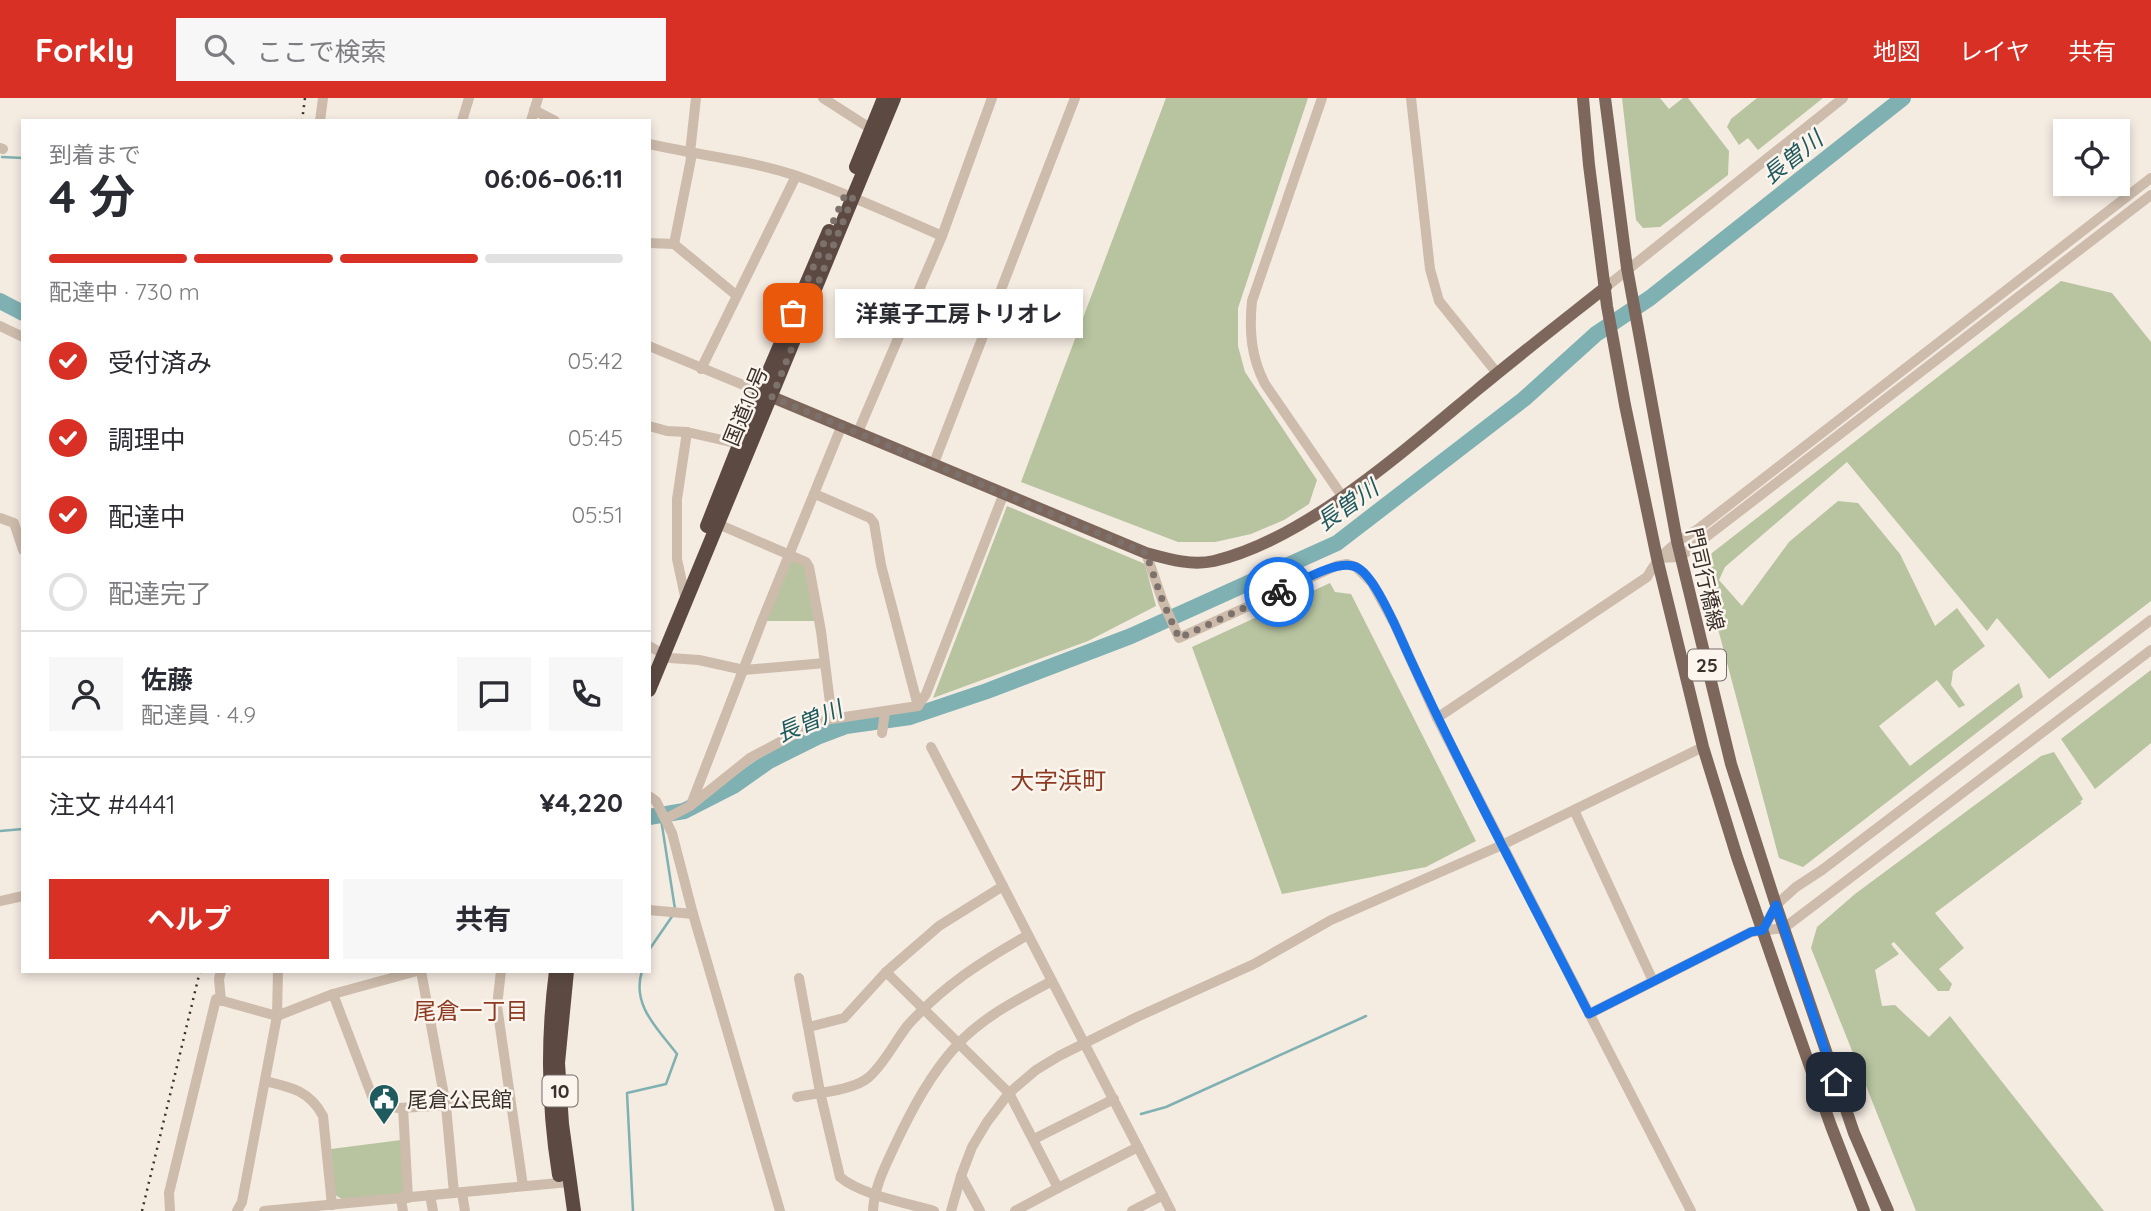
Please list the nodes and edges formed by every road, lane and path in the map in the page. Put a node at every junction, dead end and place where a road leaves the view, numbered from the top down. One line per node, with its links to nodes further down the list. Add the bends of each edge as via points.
1 (323, 98): 16 (street)
2 (470, 98): 17 (street)
3 (538, 98): 15 (street)
4 (696, 98): 20 (street)
5 (822, 98): 18 (street)
6 (884, 98): 18 (highway, 国道10号)
7 (894, 98): 18 (highway, 国道10号)
8 (992, 98): 25 (street)
9 (1075, 98): 42 (street)
10 (1322, 98): 45 (street, via 1252,301 1250,335 1265,384)
11 (1411, 98): 35 (street, via 1434,288 1439,301)
12 (1583, 98): 29 (main road, 門司行橋線 / 25)
13 (1605, 98): 28 (main road, 門司行橋線 / 25)
14 (1843, 98): 28 (street)
15 (533, 116)
16 (320, 119)
17 (463, 119)
18 (875, 132): 24 (highway, 国道10号)
19 (651, 144): 20 (street)
20 (690, 153): 21 (street); 27 (street)
21 (796, 176): 24 (street); 30 (street)
22 (2151, 178): 48 (street)
23 (2151, 195): 52 (street)
24 (849, 196): 25 (street); 36 (highway, 国道10号)
25 (942, 236): 40 (street)
26 (651, 243): 27 (street)
27 (674, 244): 30 (street)
28 (1627, 268): 29 (street); 48 (main road, 門司行橋線 / 25)
29 (1606, 287): 35 (main road); 53 (main road, 門司行橋線 / 25)
30 (736, 295): 34 (street)
31 (0, 326): 32 (street)
32 (21, 336)
33 (651, 347): 34 (street)
34 (701, 369): 36 (street)
35 (1497, 373): 45 (main road)
36 (766, 395): 37 (main road); 41 (highway, 国道10号)
37 (842, 425): 40 (main road); 44 (street)
38 (651, 427): 39 (street)
39 (687, 432): 41 (street); 54 (street, via 677,499 677,559)
40 (858, 432): 42 (main road)
41 (746, 446): 47 (highway, 国道10号); 54 (highway, 国道10号)
42 (934, 463): 43 (main road)
43 (1003, 493): 50 (main road); 62 (street)
44 (815, 494): 51 (street); 62 (street, via 874,523)
45 (1342, 496): 50 (main road, via 1275,537 1212,562 1176,561)
46 (0, 519): 49 (street, via 14,523)
47 (718, 524): 51 (street); 55 (highway, 国道10号)
48 (1677, 541): 52 (main road, 門司行橋線 / 25); 53 (street)
49 (21, 544)
50 (1146, 553): 64 (street, via 1179,638 1336,566 1356,567 1372,583 1394,623)
51 (790, 556): 59 (street, via 809,567); 60 (street)
52 (1680, 557): 53 (street); 77 (main road, 門司行橋線 / 25, via 1731,764)
53 (1657, 558): 64 (street, via 1647,577); 68 (main road, 門司行橋線 / 25)
54 (683, 586): 55 (street); 58 (highway, 国道10号)
55 (686, 603): 58 (highway, 国道10号)
56 (2151, 620): 77 (street)
57 (2151, 650): 80 (street)
58 (656, 651): 60 (street, via 670,659); 61 (highway, 国道10号)
59 (825, 663): 60 (street); 65 (street)
60 (744, 670): 70 (street)
61 (651, 679)
62 (918, 706): 63 (street)
63 (884, 715): 65 (street); 66 (street)
64 (1437, 718): 73 (street)
65 (832, 719): 70 (street, via 750,758)
66 (881, 733)
67 (931, 747): 74 (street)
68 (1703, 747): 71 (street); 81 (main road, 門司行橋線 / 25)
69 (651, 797): 72 (street)
70 (690, 806): 72 (street)
71 (1574, 810): 73 (street); 93 (street)
72 (667, 818): 79 (street)
73 (1502, 845): 97 (street); 101 (street, via 1331,920 1254,964)
74 (1003, 886): 82 (street); 83 (street, via 939,926)
75 (21, 896): 76 (street)
76 (0, 901)
77 (1776, 905): 80 (main road, 門司行橋線 / 25); 81 (street)
78 (651, 910): 79 (street)
79 (693, 914): 130 (street)
80 (1784, 928): 81 (street); 140 (main road, 門司行橋線 / 25, via 1854,1133)
81 (1763, 930): 93 (street); 139 (main road, 門司行橋線 / 25)
82 (1028, 935): 92 (street); 96 (street, via 955,979)
83 (886, 972): 96 (street); 99 (street, via 844,1018)
84 (220, 973): 95 (street)
85 (277, 973): 98 (street)
86 (412, 973): 94 (street)
87 (419, 973): 108 (street)
88 (501, 973): 107 (street, via 497,1006)
89 (556, 973): 113 (highway, 10, via 549,1053 552,1131)
90 (567, 973): 113 (highway, 10, via 558,1063)
91 (799, 978): 99 (street)
92 (1052, 981): 100 (street, via 999,1012); 101 (street)
93 (1653, 981): 97 (street)
94 (333, 994): 98 (street); 109 (street, via 374,1104)
95 (221, 1001): 98 (street); 122 (street, via 216,999 212,1013 169,1194)
96 (923, 1008): 100 (street); 103 (street, via 869,1078)
97 (1589, 1014): 138 (street)
98 (277, 1016): 102 (street)
99 (808, 1027): 103 (street)
100 (959, 1043): 104 (street); 117 (street, via 918,1099)
101 (1084, 1043): 104 (street, via 1036,1070); 106 (street)
102 (265, 1081): 121 (street, via 304,1093 323,1116); 123 (street)
103 (820, 1092): 105 (street); 117 (street, via 840,1177)
104 (1009, 1093): 110 (street); 112 (street, via 972,1147)
105 (797, 1097)
106 (1114, 1099): 110 (street); 111 (street)
107 (510, 1102): 108 (street); 114 (street)
108 (446, 1106): 109 (street); 116 (street)
109 (403, 1108): 120 (street)
110 (1034, 1139): 115 (street)
111 (1138, 1147): 115 (street); 119 (street)
112 (961, 1176): 133 (street); 134 (street)
113 (564, 1182): 114 (street); 128 (highway, 10); 129 (highway, 10)
114 (523, 1186): 116 (street)
115 (1058, 1188): 135 (street)
116 (458, 1193): 118 (street); 127 (street)
117 (873, 1193): 131 (street); 132 (street)
118 (430, 1195): 120 (street); 126 (street)
119 (1163, 1195): 136 (street); 137 (street)
120 (405, 1198): 121 (street); 125 (street)
121 (332, 1205): 124 (street)
122 (170, 1211)
123 (237, 1211)
124 (264, 1211)
125 (403, 1211)
126 (433, 1211)
127 (465, 1211)
128 (565, 1211)
129 (574, 1211)
130 (780, 1211)
131 (873, 1211)
132 (934, 1211)
133 (951, 1211)
134 (980, 1211)
135 (1015, 1211)
136 (1132, 1211)
137 (1171, 1211)
138 (1691, 1211)
139 (1864, 1211)
140 (1888, 1211)

